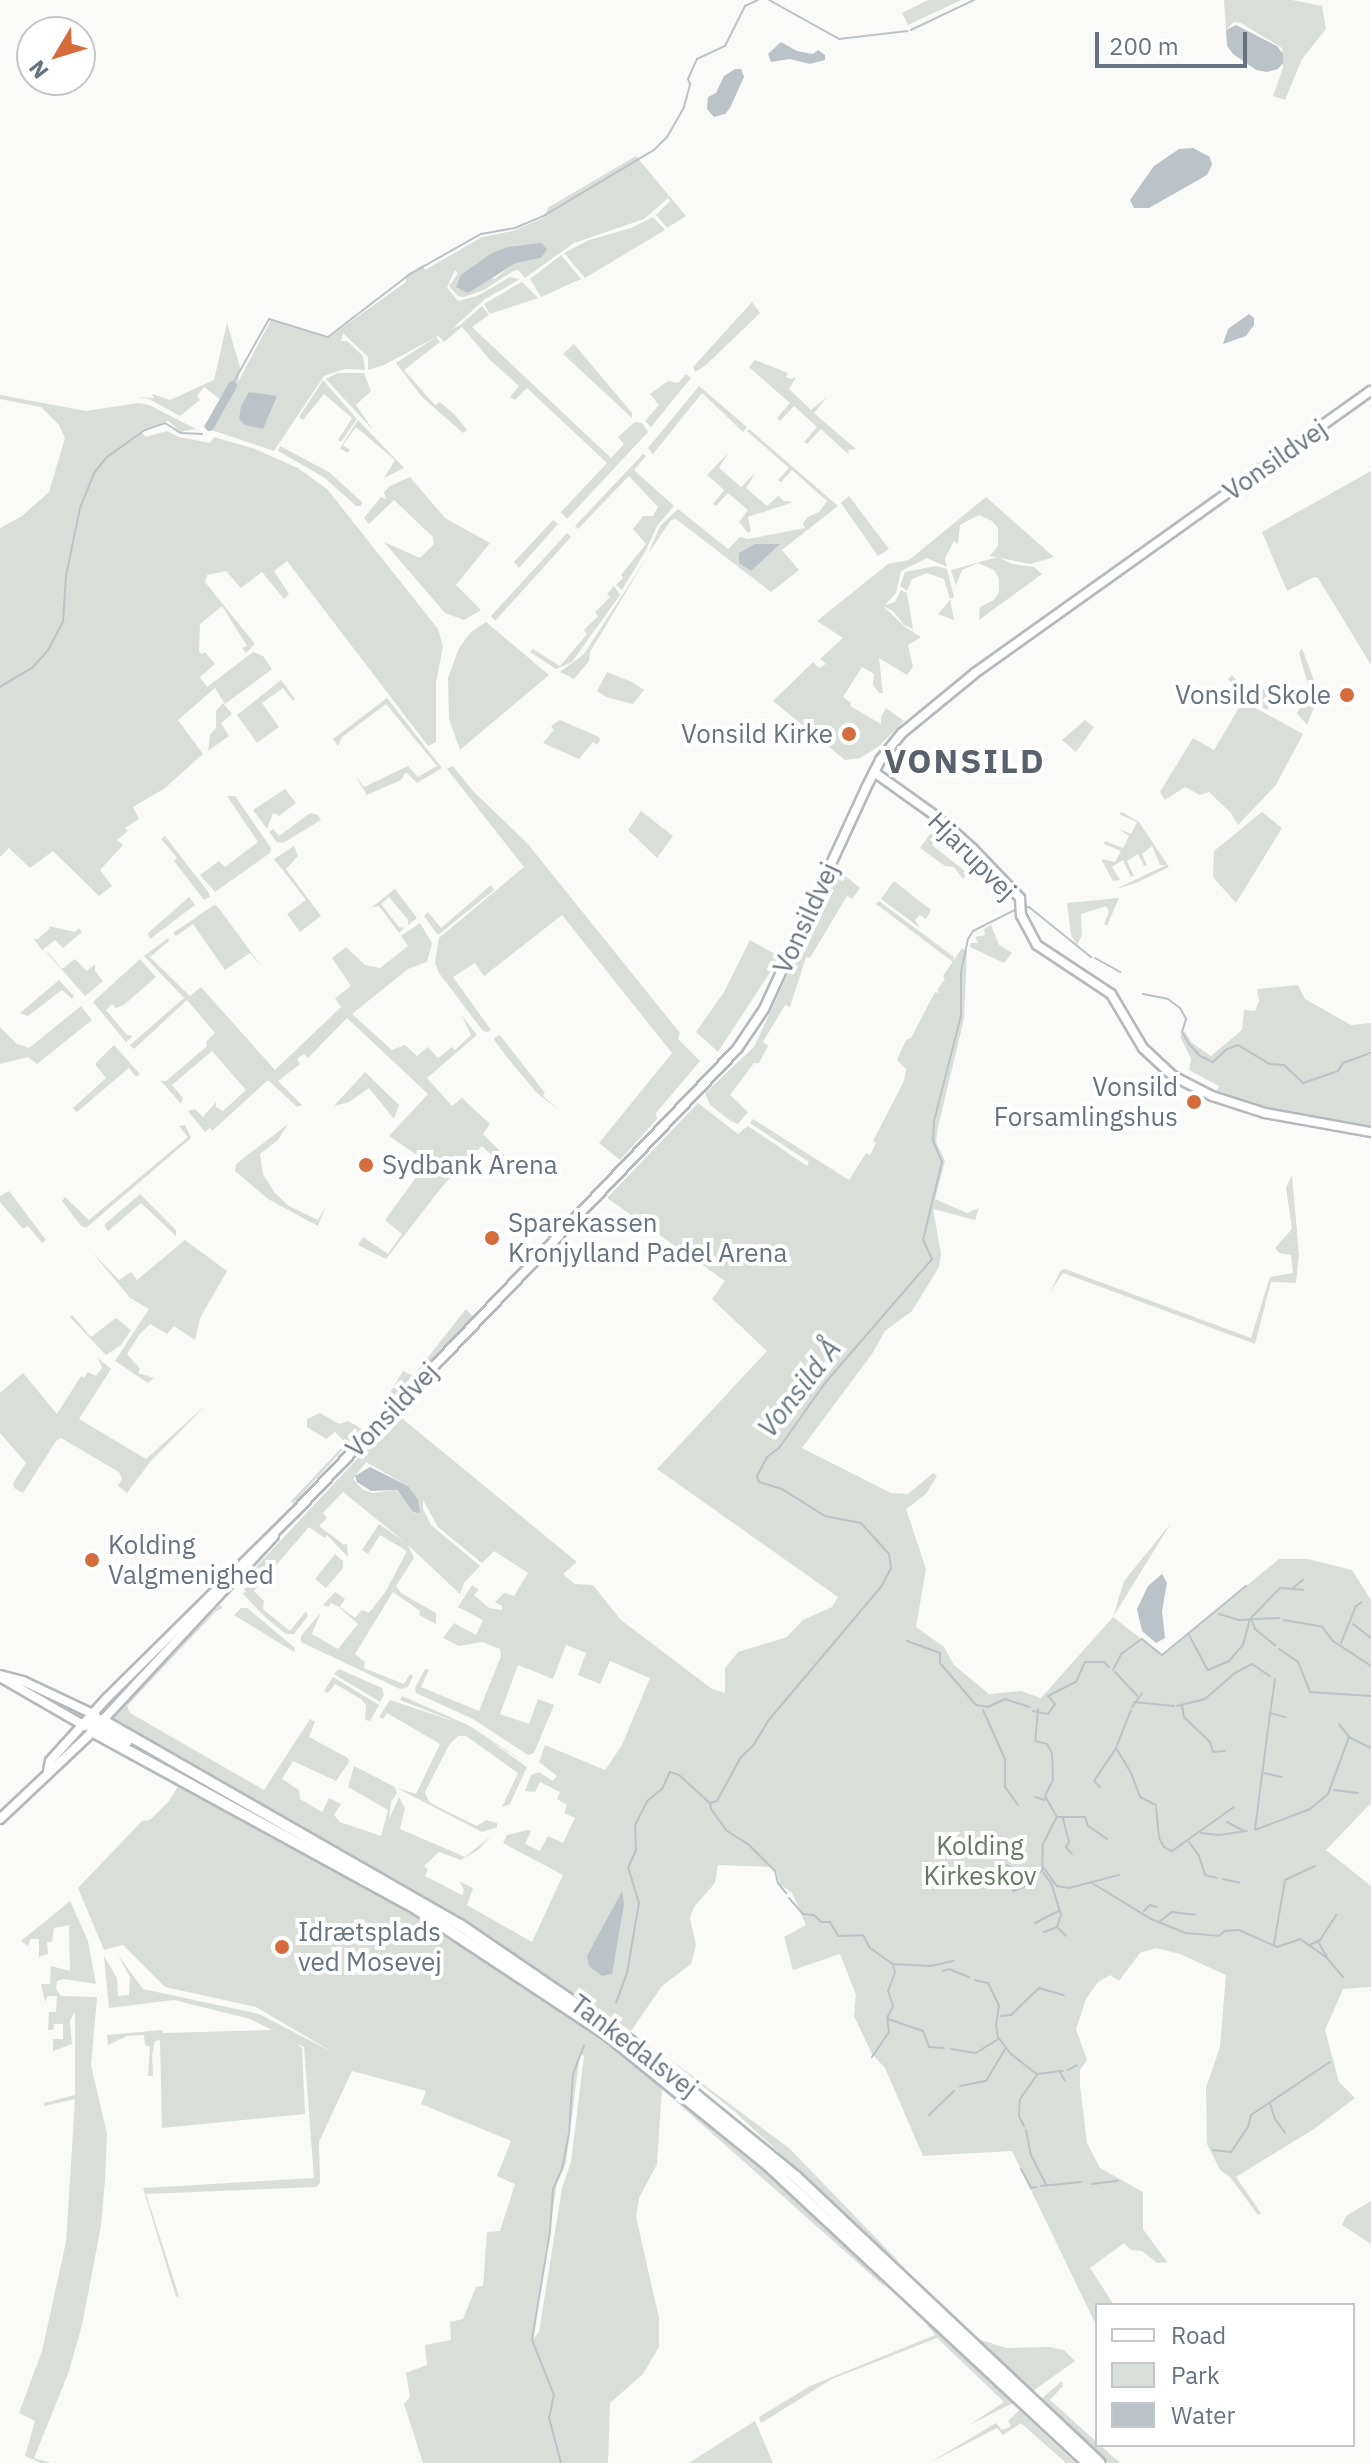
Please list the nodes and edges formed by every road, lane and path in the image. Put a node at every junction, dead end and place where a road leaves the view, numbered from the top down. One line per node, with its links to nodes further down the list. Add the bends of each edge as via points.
1 (1371, 391): 2 (main road, Vonsildvej, via 971,676 910,725)
2 (874, 772): 3 (main road, Hjarupvej, via 940,819 983,859 1020,898 1021,915 1037,945 1111,994 1143,1048 1173,1076 1212,1096 1265,1113); 4 (main road, Vonsildvej, via 764,1009 744,1041)
3 (1371, 1132)
4 (294, 1513): 5 (main road, Vonsildvej); 5 (main road, Vonsildvej)
5 (227, 1584): 7 (main road); 7 (main road, Vonsildvej, via 169,1637)
6 (0, 1676): 7 (main road); 7 (main road, via 23,1681)
7 (93, 1722): 8 (main road, via 50,1761 51,1769); 9 (highway, Tankedalsvej, via 417,1909 609,2036 780,2175); 10 (highway, Tankedalsvej, via 198,1774 460,1925 630,2041 796,2177)
8 (0, 1819)
9 (1087, 2463)
10 (1099, 2463)

